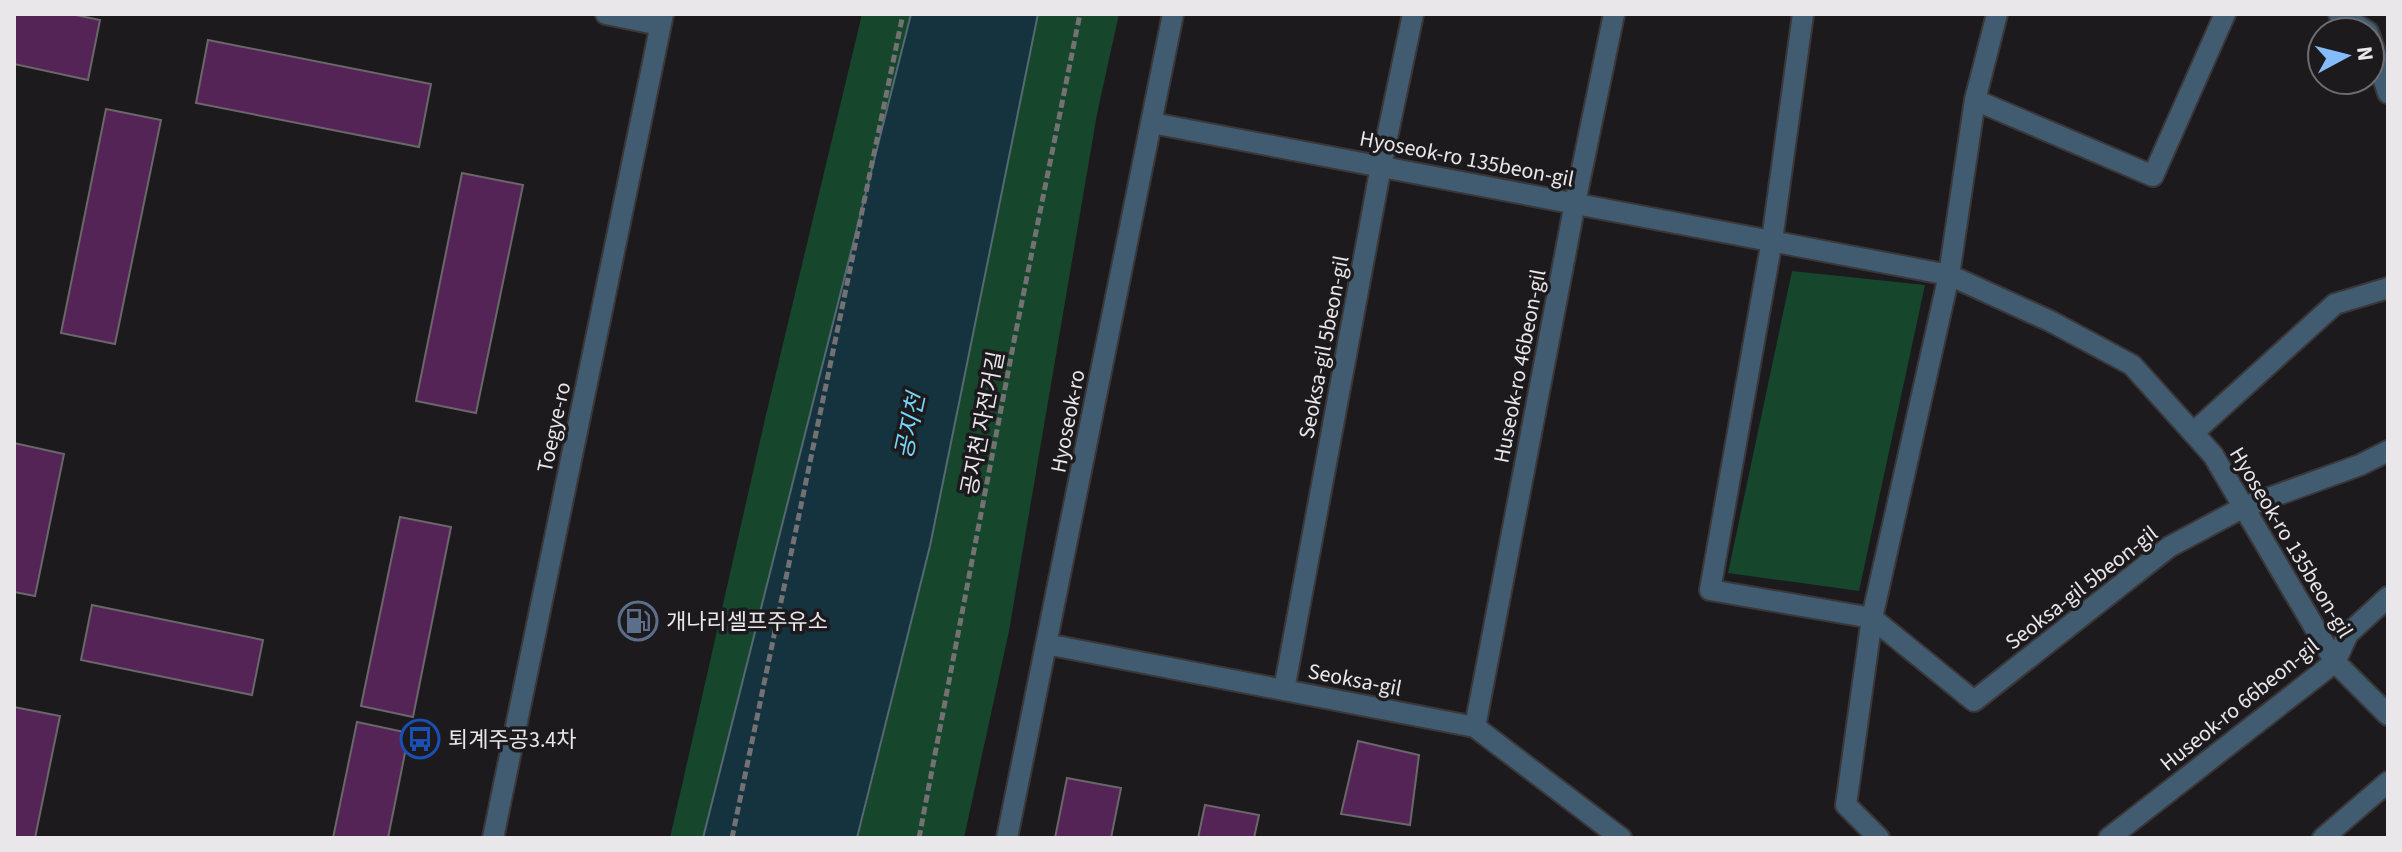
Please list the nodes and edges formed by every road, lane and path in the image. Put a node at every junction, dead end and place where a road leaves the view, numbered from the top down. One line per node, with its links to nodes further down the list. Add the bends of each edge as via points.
1 (606, 14): 10 (street, Toegye-ro)
2 (903, 14): 31 (path)
3 (1080, 14): 32 (path, 공지천 자전거길)
4 (1173, 14): 12 (street, Hyoseok-ro)
5 (1413, 14): 13 (street, Seoksa-gil 5beon-gil)
6 (1614, 14): 14 (street, Huseok-ro 46beon-gil)
7 (1803, 14): 15 (street)
8 (1997, 14): 11 (street)
9 (2225, 14): 11 (street, via 2153,176)
10 (662, 20): 30 (street, Toegye-ro)
11 (1975, 100): 16 (street)
12 (1152, 123): 13 (street, Hyoseok-ro 135beon-gil); 23 (street, Hyoseok-ro)
13 (1381, 166): 14 (street, Hyoseok-ro 135beon-gil); 25 (street, Seoksa-gil 5beon-gil)
14 (1575, 203): 15 (street, Hyoseok-ro 135beon-gil); 27 (street, Huseok-ro 46beon-gil)
15 (1772, 240): 16 (street, Hyoseok-ro 135beon-gil); 22 (street, via 1710,590)
16 (1949, 275): 18 (street, Hyoseok-ro 135beon-gil, via 2132,365); 22 (street)
17 (2388, 288): 18 (street, via 2335,304)
18 (2193, 433): 20 (street, Hyoseok-ro 135beon-gil)
19 (2388, 451): 20 (street, Seoksa-gil 5beon-gil)
20 (2244, 507): 22 (street, Seoksa-gil 5beon-gil, via 2169,547 1974,701); 24 (street, Hyoseok-ro 135beon-gil)
21 (2388, 597): 24 (street, Huseok-ro 66beon-gil, via 2348,634)
22 (1872, 618): 35 (street, via 1846,805)
23 (1046, 644): 25 (street, Seoksa-gil); 33 (street, Hyoseok-ro)
24 (2335, 662): 26 (street, Hyoseok-ro 135beon-gil); 29 (street, Huseok-ro 66beon-gil)
25 (1284, 690): 27 (street, Seoksa-gil)
26 (2388, 715)
27 (1475, 727): 34 (street, Seoksa-gil)
28 (2388, 782): 36 (street)
29 (2124, 834)
30 (493, 838)
31 (732, 838)
32 (919, 838)
33 (1007, 838)
34 (1621, 838)
35 (1879, 838)
36 (2323, 838)

